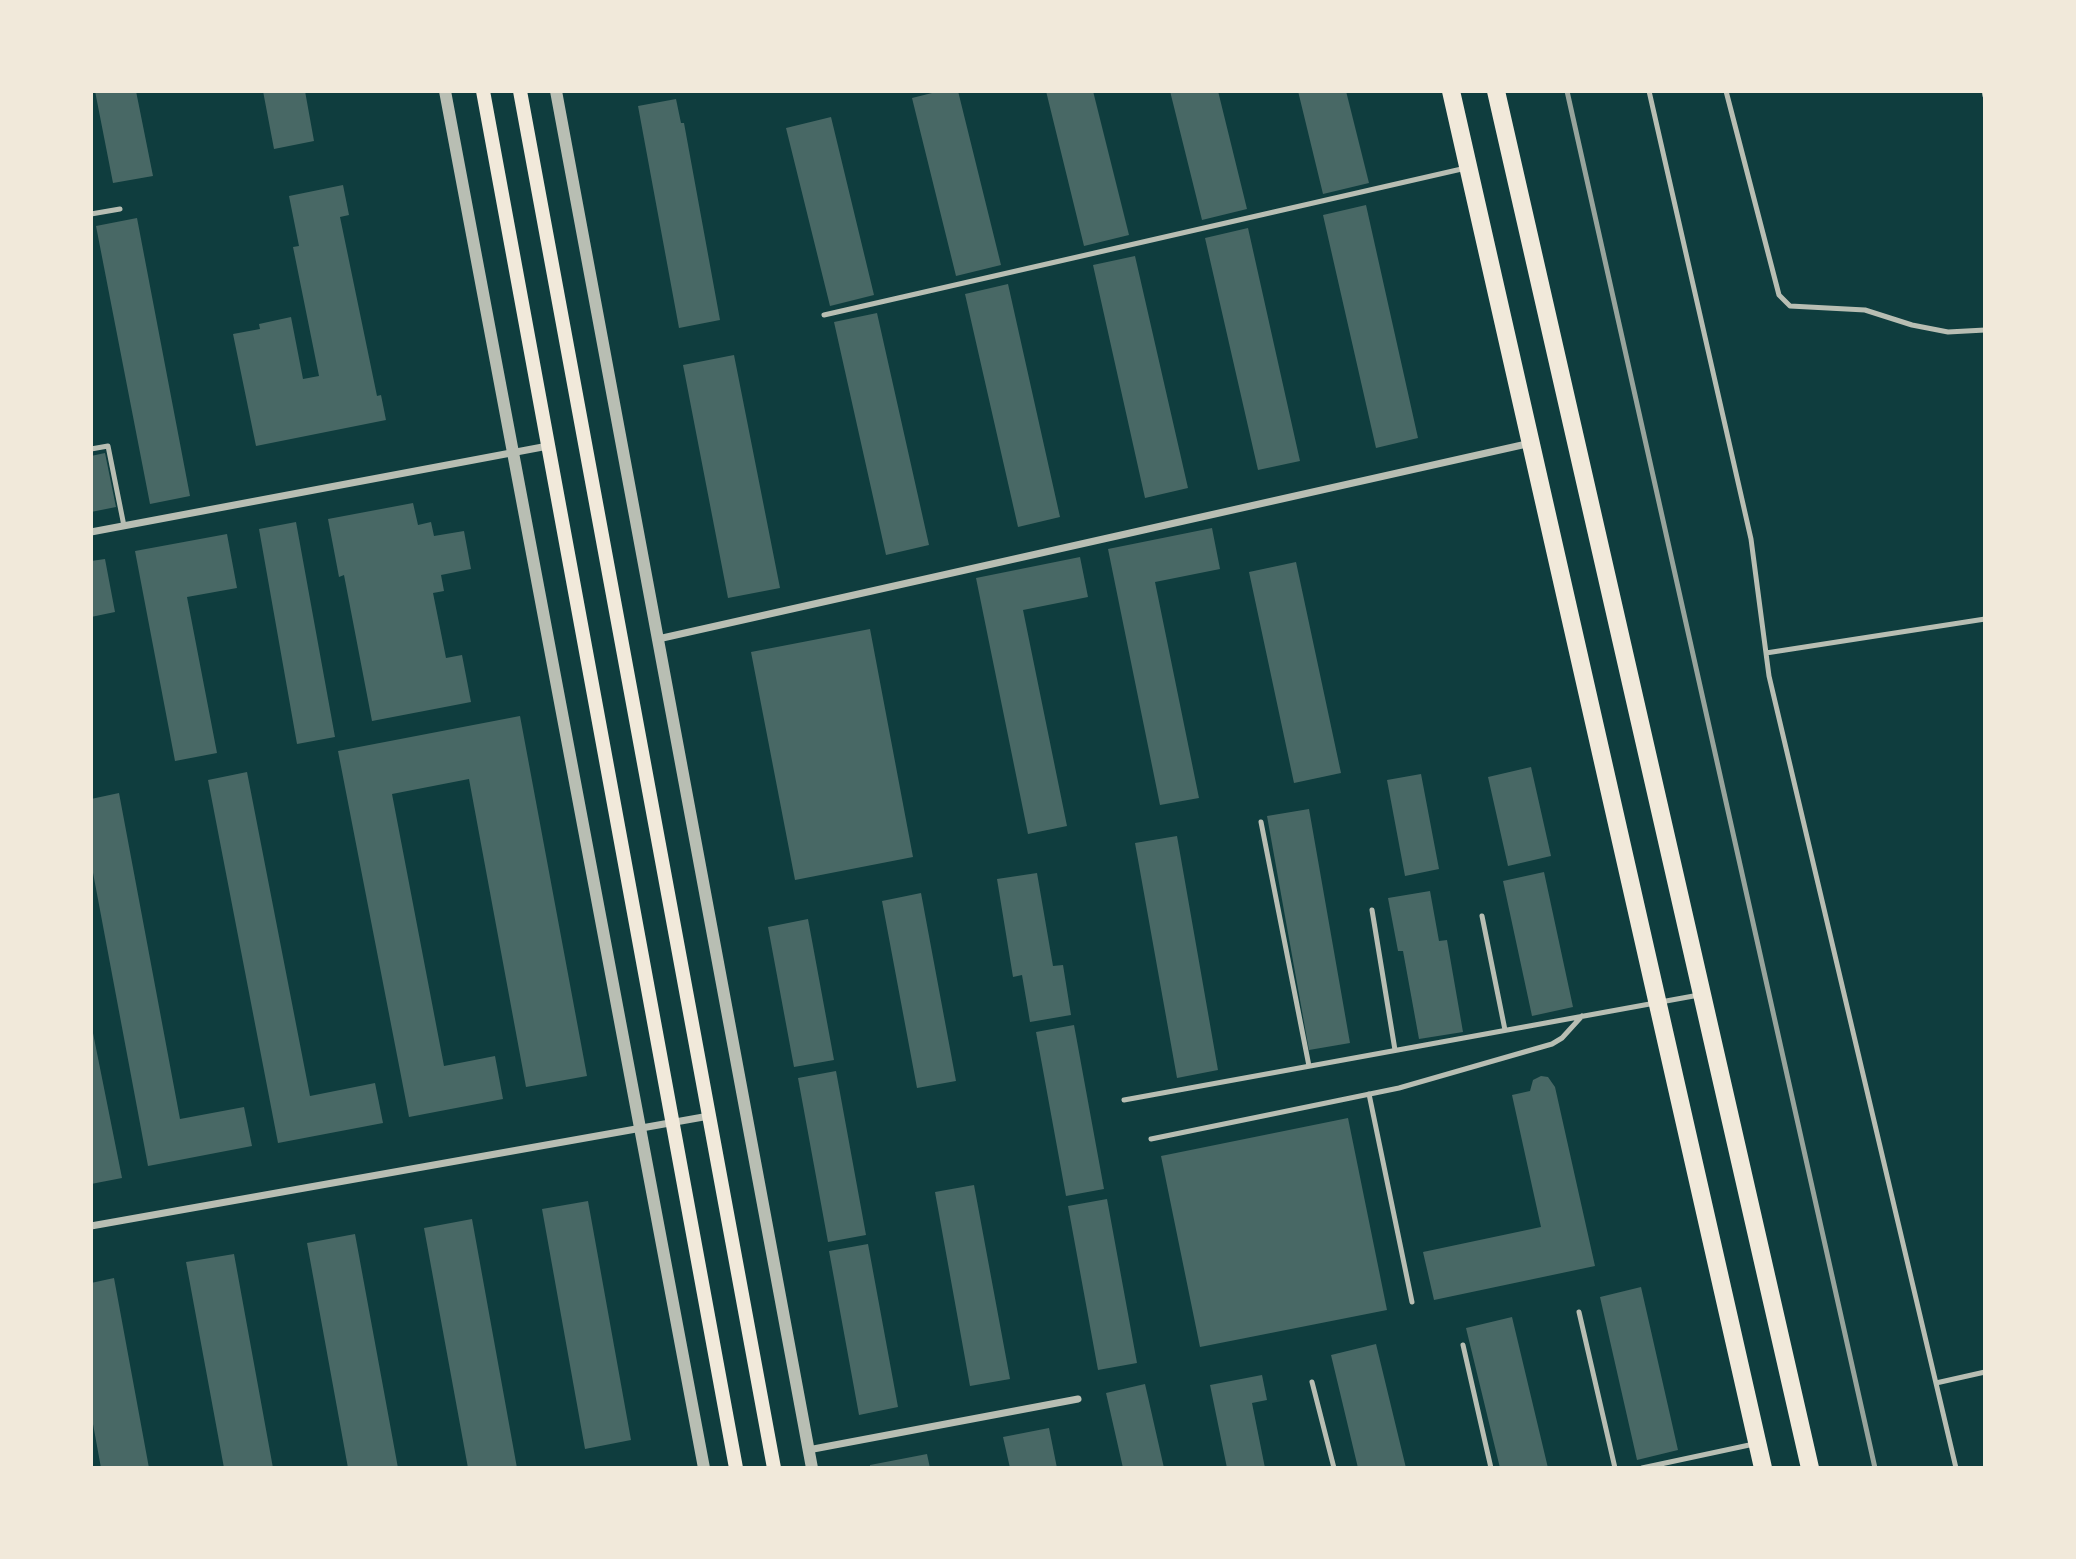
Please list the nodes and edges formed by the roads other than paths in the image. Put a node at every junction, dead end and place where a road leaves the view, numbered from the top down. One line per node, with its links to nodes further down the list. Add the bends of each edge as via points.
1 (445, 91): 17 (street)
2 (483, 91): 15 (main road)
3 (520, 91): 34 (main road)
4 (556, 91): 21 (street)
5 (1451, 91): 9 (main road)
6 (1496, 91): 26 (main road)
7 (1649, 91): 22 (lane, via 1751,539)
8 (1726, 91): 13 (lane, via 1779,295 1790,306 1864,310 1948,332)
9 (1469, 167): 12 (lane); 14 (main road)
10 (120, 209): 11 (lane)
11 (91, 214)
12 (824, 315)
13 (1985, 330)
14 (1532, 443): 21 (street); 27 (main road)
15 (548, 446): 17 (street); 35 (main road)
16 (91, 449): 18 (lane, via 108,446)
17 (514, 453): 18 (street); 36 (street)
18 (124, 526): 19 (street)
19 (91, 532)
20 (1985, 619): 22 (lane)
21 (657, 639): 47 (street)
22 (1766, 653): 44 (lane)
23 (1261, 822): 31 (lane)
24 (1373, 910): 30 (lane)
25 (1482, 916): 29 (lane)
26 (1702, 994): 27 (lane); 57 (main road)
27 (1658, 1002): 28 (lane); 46 (main road)
28 (1582, 1016): 29 (lane); 32 (lane, via 1552,1044)
29 (1506, 1030): 30 (lane)
30 (1395, 1051): 31 (lane)
31 (1309, 1066): 33 (lane)
32 (1369, 1094): 37 (lane); 39 (lane)
33 (1124, 1100)
34 (709, 1116): 35 (street); 50 (main road)
35 (673, 1123): 36 (street); 49 (main road)
36 (640, 1129): 38 (street); 48 (street)
37 (1151, 1139)
38 (91, 1226)
39 (1412, 1302)
40 (1579, 1312): 54 (lane)
41 (1463, 1345): 53 (lane)
42 (1985, 1372): 44 (lane)
43 (1312, 1382): 52 (lane)
44 (1936, 1383): 58 (lane)
45 (1078, 1399): 47 (street)
46 (1757, 1443): 55 (lane); 56 (main road)
47 (808, 1451): 51 (street)
48 (704, 1468)
49 (736, 1468)
50 (774, 1468)
51 (812, 1468)
52 (1334, 1468)
53 (1490, 1468)
54 (1615, 1468)
55 (1642, 1468)
56 (1763, 1468)
57 (1810, 1468)
58 (1956, 1468)

